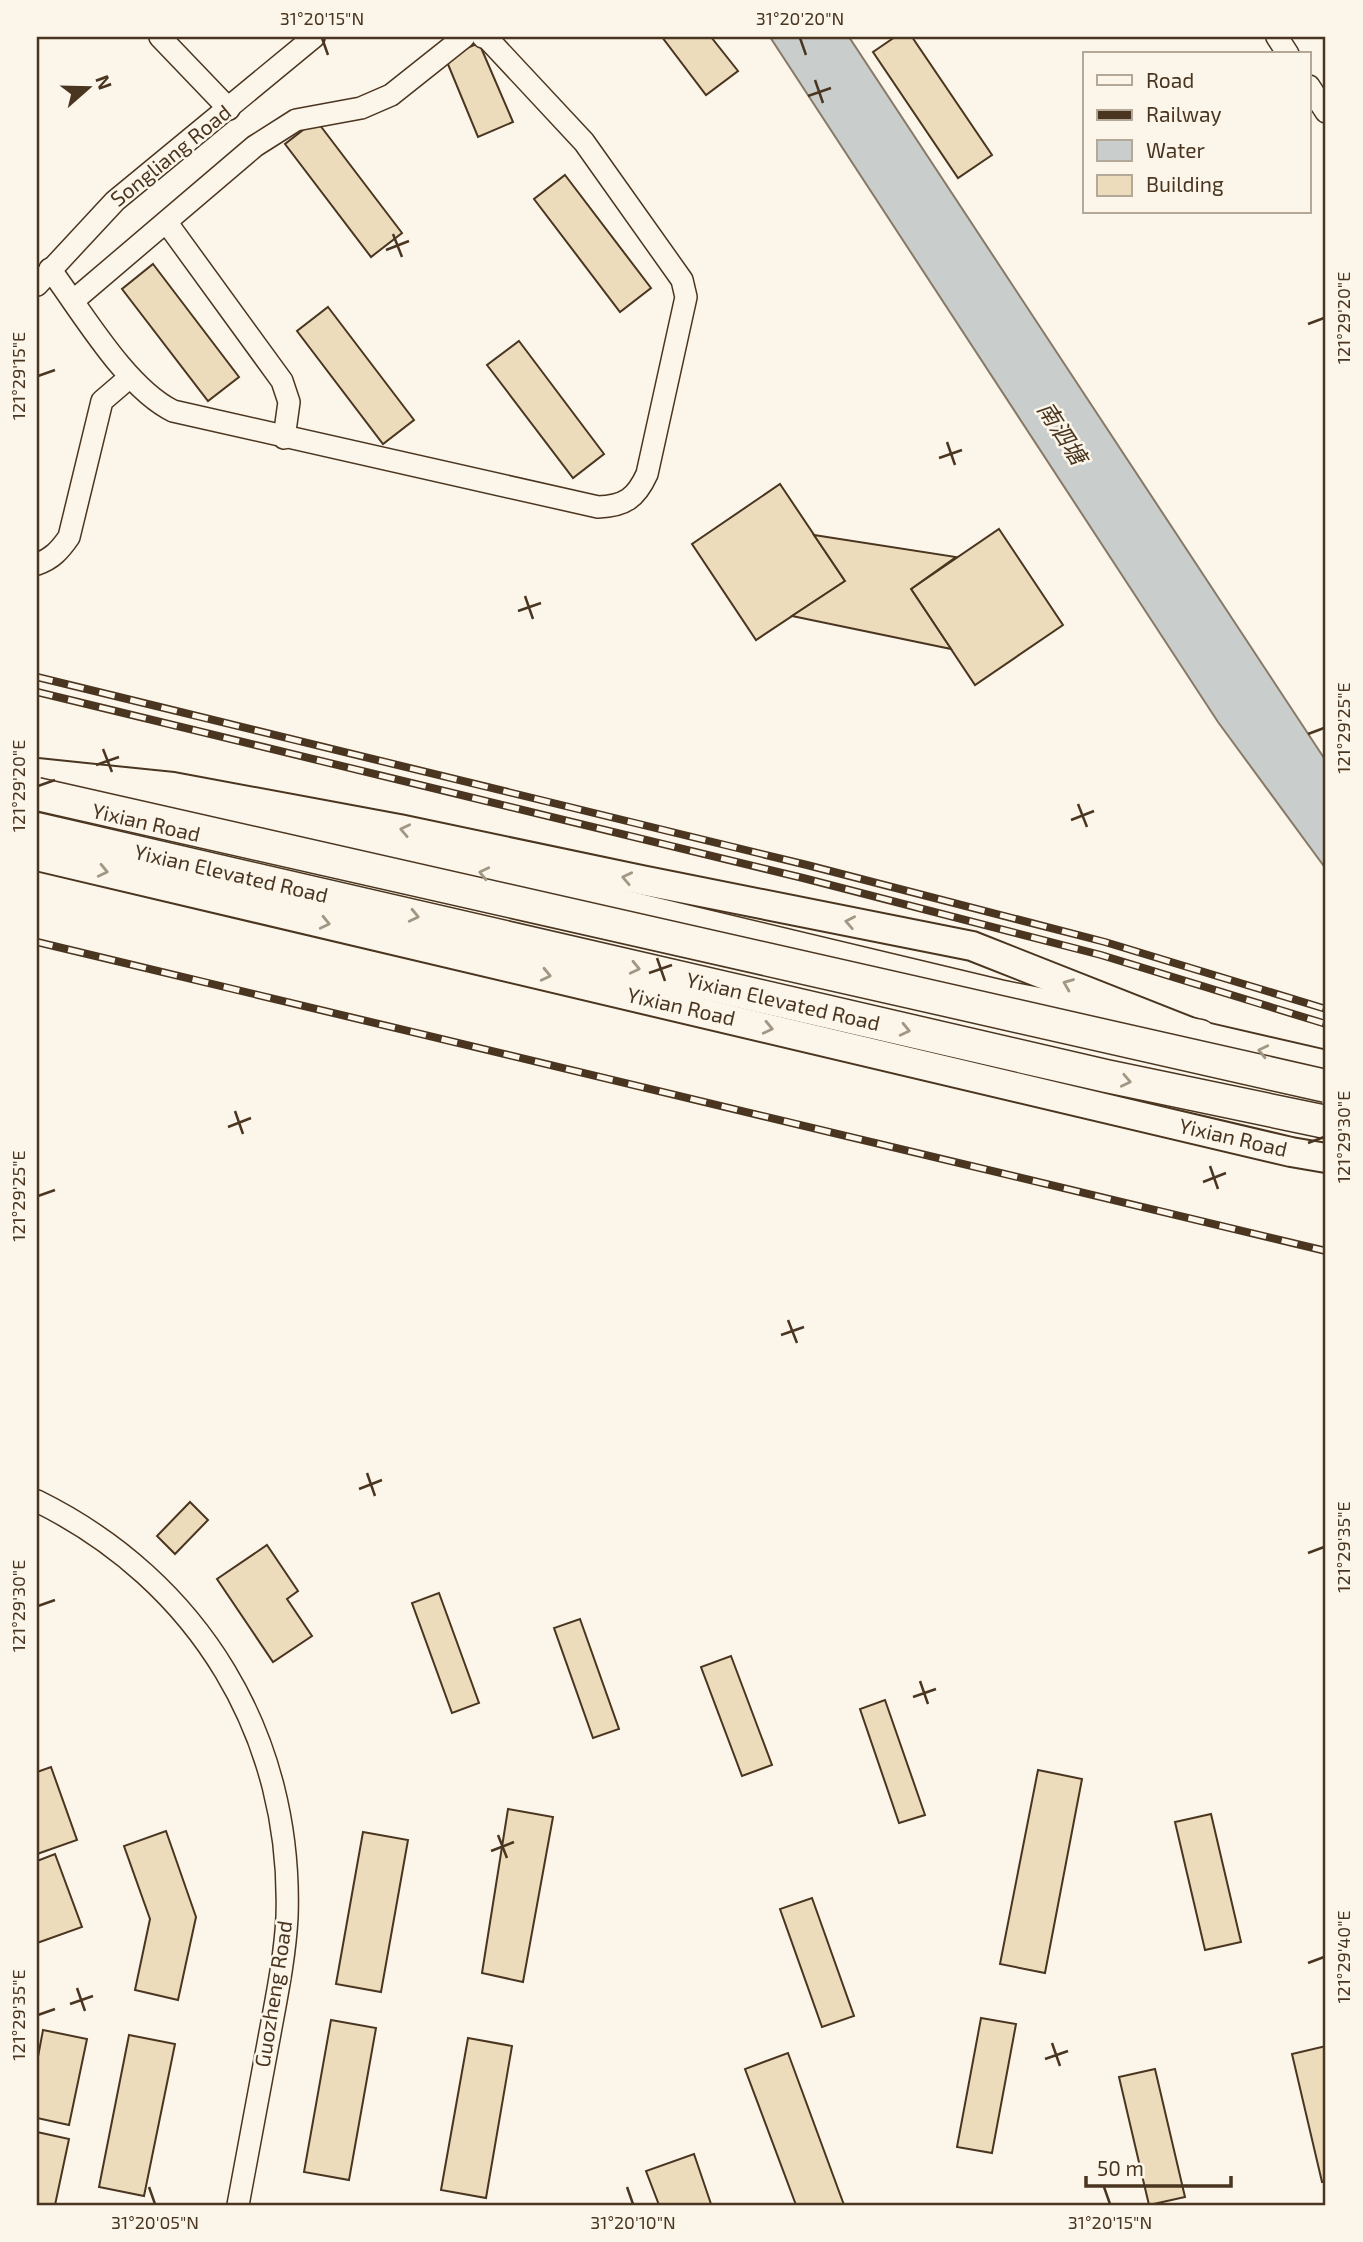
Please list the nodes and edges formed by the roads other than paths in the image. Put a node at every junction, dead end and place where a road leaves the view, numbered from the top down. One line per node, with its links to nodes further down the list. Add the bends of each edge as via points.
1 (160, 37): 8 (street)
2 (314, 37): 8 (street, Songliang Road)
3 (464, 37): 10 (street, via 391,95 361,108 296,120 255,146)
4 (483, 37): 14 (street, via 584,142 686,289 647,474 639,491 625,502 598,507)
5 (1277, 37): 6 (street)
6 (1288, 52)
7 (1310, 88): 9 (street)
8 (229, 109): 11 (street, Songliang Road, via 114,201)
9 (1326, 113)
10 (167, 223): 12 (street); 14 (street, via 282,381 289,402)
11 (43, 277): 12 (street)
12 (74, 301): 13 (street)
13 (130, 377): 14 (street, via 158,404 173,411); 15 (street, via 102,401 69,537 55,554)
14 (285, 438)
15 (37, 564)
16 (37, 773): 21 (main road, Yixian Road, one-way to 16, via 972,946 173,787)
17 (37, 796): 18 (highway, Yixian Elevated Road, bridge); 21 (main road, Yixian Road, via 1007,1025)
18 (80, 804): 21 (highway, one-way to 18, bridge, via 1003,997 345,840 177,808); 23 (highway, Yixian Elevated Road, bridge)
19 (37, 829): 24 (highway, Yixian Elevated Road, one-way to 24, via 1079,1070)
20 (37, 856): 25 (main road, Yixian Road, one-way to 25)
21 (1200, 1036): 22 (main road, Yixian Road, one-way to 21)
22 (1326, 1065)
23 (1326, 1086)
24 (1326, 1122)
25 (1326, 1158)
26 (37, 1502): 27 (street, Guozheng Road, via 103,1539 173,1601 233,1682 270,1774 287,1868 287,1919)
27 (238, 2205)

